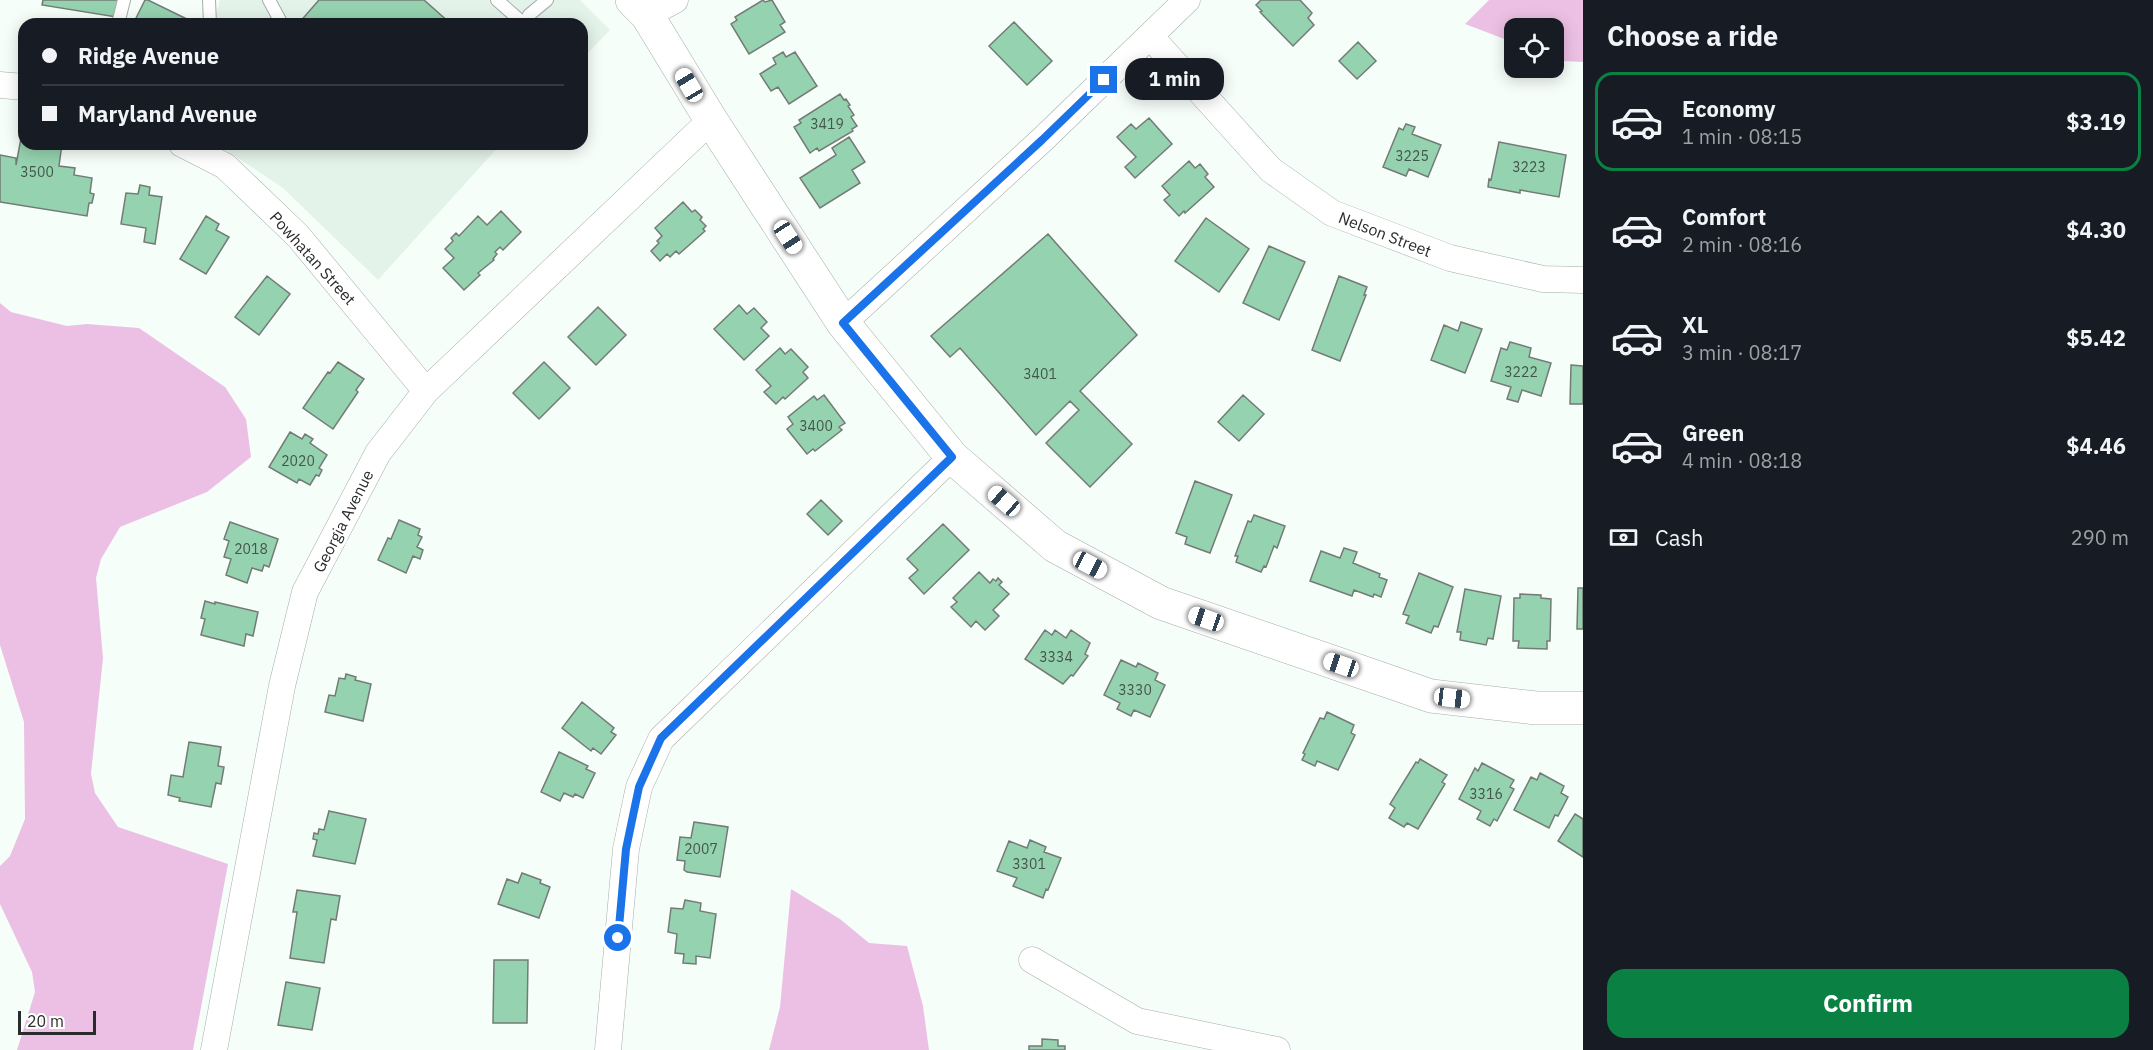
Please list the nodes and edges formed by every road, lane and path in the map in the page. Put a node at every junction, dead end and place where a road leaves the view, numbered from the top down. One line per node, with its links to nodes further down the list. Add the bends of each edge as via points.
1 (124, 0): 8 (lane)
2 (209, 0): 9 (lane)
3 (270, 0): 10 (lane)
4 (497, 0): 11 (lane)
5 (546, 0): 12 (lane)
6 (1187, 0): 13 (street)
7 (651, 5): 16 (main road)
8 (120, 18)
9 (210, 18)
10 (279, 18)
11 (518, 18)
12 (528, 18)
13 (1150, 36): 18 (street, Nelson Street, via 1271,170 1332,213 1450,258 1543,279); 19 (street)
14 (0, 85): 15 (street)
15 (18, 86)
16 (711, 120): 19 (main road); 20 (street, Georgia Avenue)
17 (194, 150): 20 (street, Powhatan Street, via 225,166 298,236)
18 (1583, 280)
19 (843, 323): 21 (main road)
20 (426, 391): 24 (street, Georgia Avenue, via 378,453 305,592 282,686)
21 (952, 457): 22 (main road, via 1055,546 1161,603 1431,696 1536,708); 25 (street, via 661,738 639,787 626,849)
22 (1583, 708)
23 (1032, 960): 26 (street, via 1137,1021)
24 (214, 1050)
25 (608, 1050)
26 (1277, 1050)

